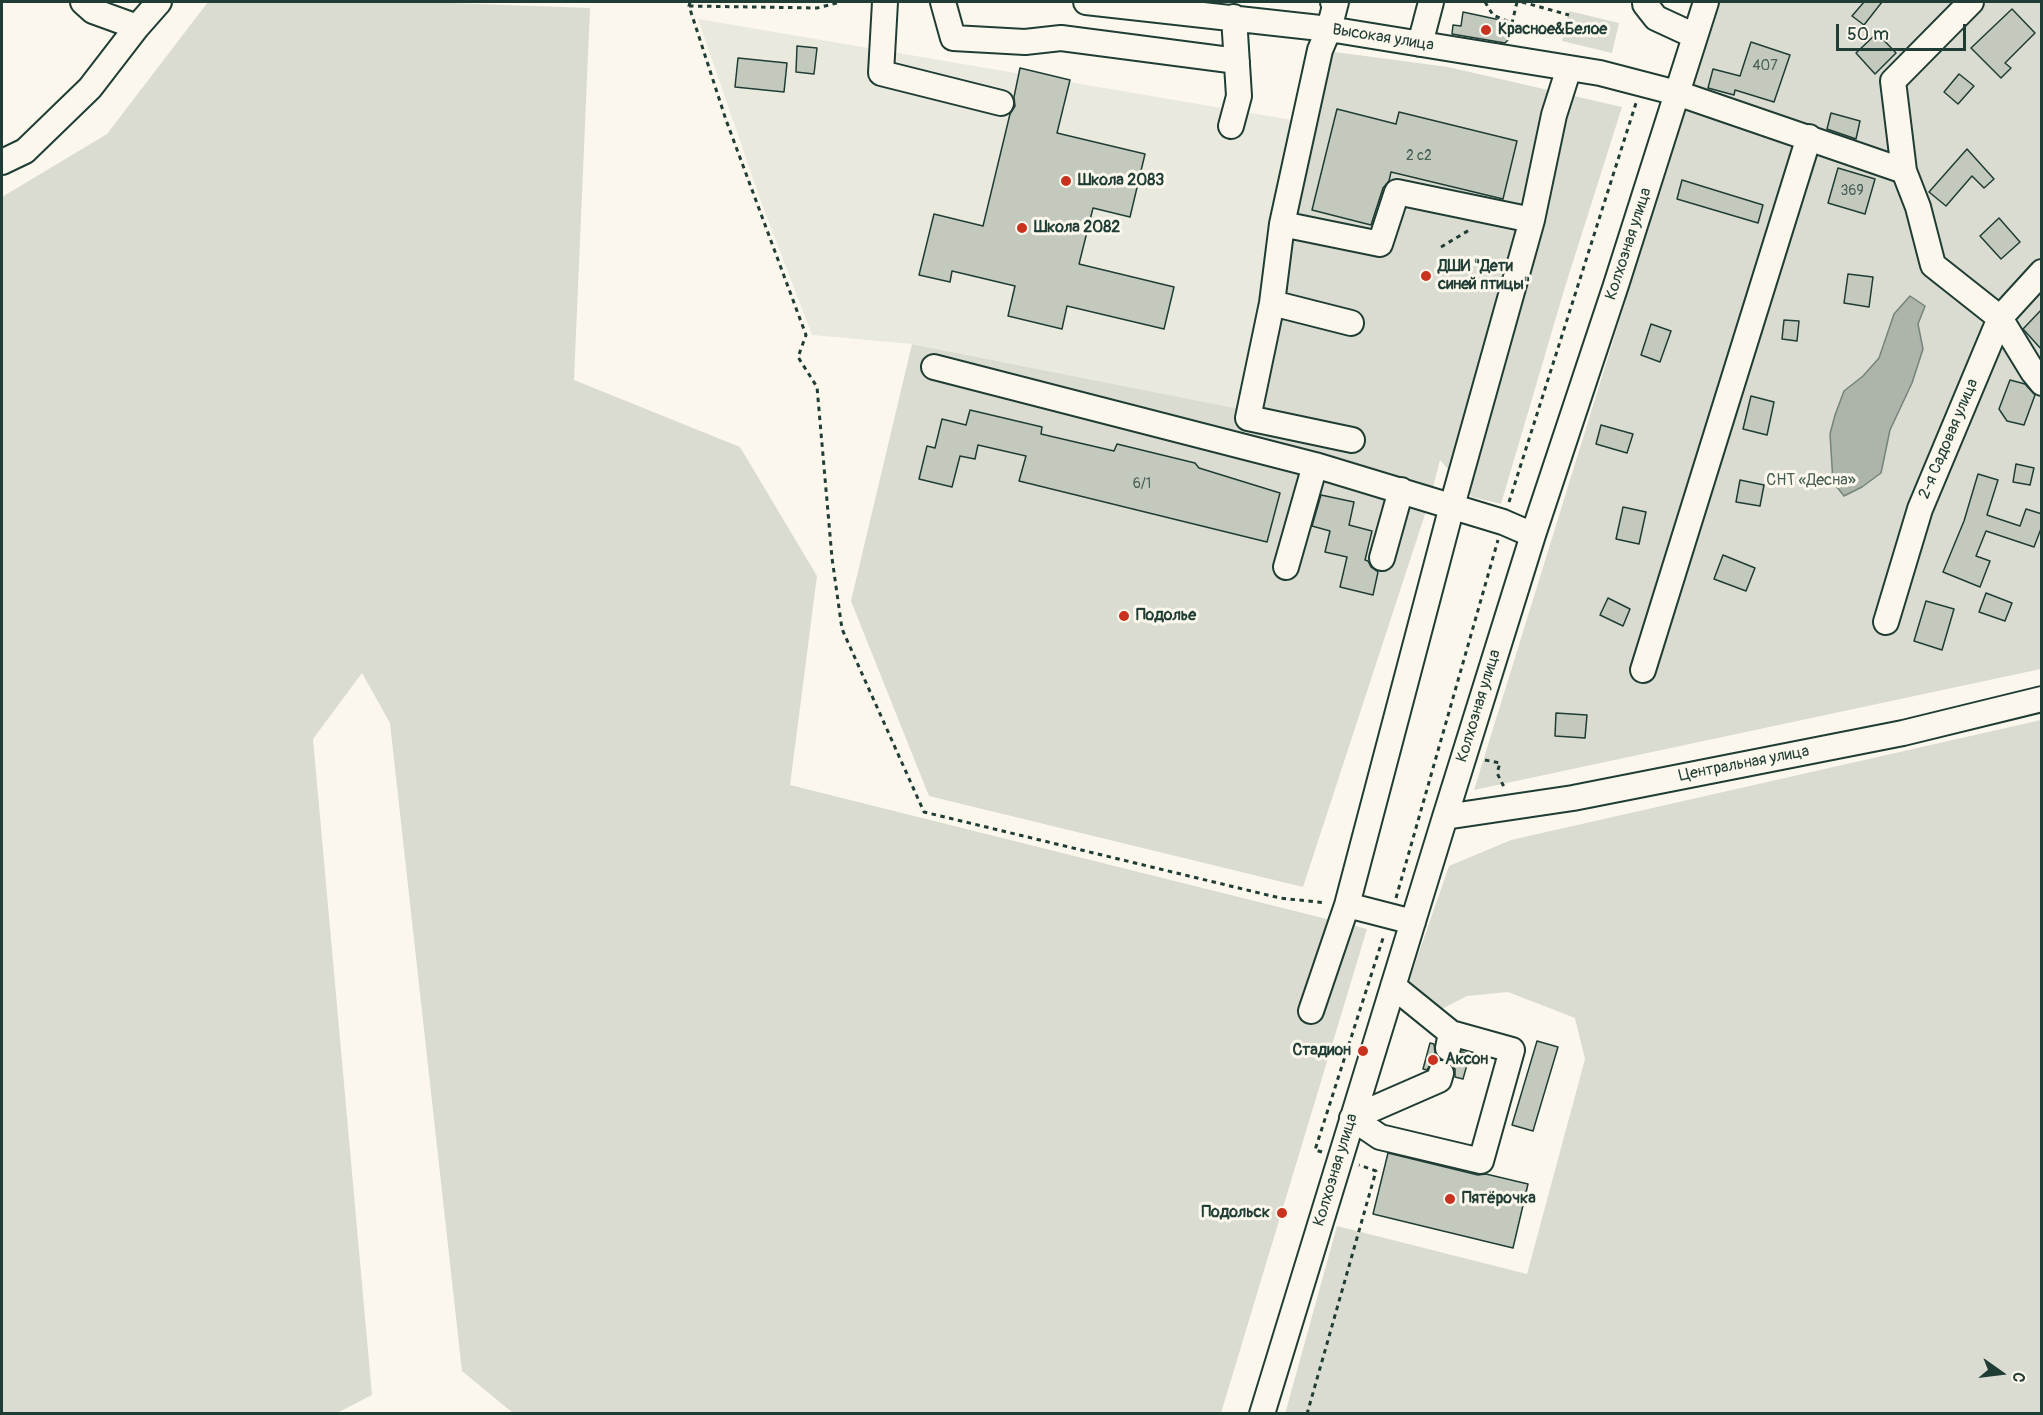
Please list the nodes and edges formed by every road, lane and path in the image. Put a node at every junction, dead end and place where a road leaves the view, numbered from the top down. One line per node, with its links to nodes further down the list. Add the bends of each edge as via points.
1 (83, 2): 20 (street, via 93,11)
2 (159, 2): 20 (street)
3 (841, 2): 16 (path, via 817,8)
4 (885, 2): 28 (street, via 881,74)
5 (942, 2): 25 (street, via 953,38 1025,42 1061,38)
6 (1086, 2): 15 (street, Высокая улица)
7 (1333, 2): 21 (street)
8 (1431, 2): 24 (street)
9 (1485, 2): 19 (path, via 1493,15)
10 (1517, 2): 19 (path)
11 (1522, 2): 17 (path)
12 (1643, 2): 23 (street, via 1656,18)
13 (1706, 2): 23 (street, Колхозная улица)
14 (1971, 2): 32 (street, via 1893,81)
15 (1116, 3): 18 (street, Высокая улица)
16 (690, 4): 54 (path, via 726,120 806,335 798,357 818,387 842,629 924,812 1280,898)
17 (1569, 15)
18 (1234, 17): 21 (street, Высокая улица); 25 (street)
19 (1512, 22): 22 (path)
20 (136, 27): 31 (street, via 90,88 25,151)
21 (1329, 29): 24 (street, Высокая улица); 35 (street, via 1320,50)
22 (1521, 33)
23 (1695, 36): 27 (street, Колхозная улица)
24 (1420, 44): 26 (street, Высокая улица)
25 (1237, 61): 29 (street, via 1239,96)
26 (1569, 68): 27 (street, Высокая улица); 34 (street, via 1554,115)
27 (1677, 93): 30 (street, Высокая улица); 47 (street, Колхозная улица)
28 (1001, 103)
29 (1231, 126)
30 (1809, 137): 32 (street, Высокая улица); 51 (street)
31 (2, 162)
32 (1904, 171): 39 (street, via 1933,265)
33 (1499, 213): 34 (street); 35 (street, via 1397,192 1380,244); 36 (path)
34 (1532, 220): 46 (street)
35 (1282, 224): 38 (street)
36 (1441, 247)
37 (2042, 272): 39 (street, 2-я Садовая улица)
38 (1272, 303): 40 (street); 43 (street, via 1248,418)
39 (2000, 318): 42 (street); 50 (street, 2-я Садовая улица, via 1920,509)
40 (1351, 322)
41 (934, 367): 44 (street)
42 (2042, 383)
43 (1352, 440)
44 (1315, 465): 45 (street); 49 (street)
45 (1401, 490): 46 (street); 48 (street)
46 (1452, 506): 47 (street); 54 (street)
47 (1533, 535): 53 (street, Колхозная улица)
48 (1382, 558)
49 (1286, 567)
50 (1886, 622)
51 (1643, 670)
52 (2042, 699): 53 (street, Центральная улица, via 1902,733 1584,796)
53 (1445, 817): 55 (street, Колхозная улица)
54 (1347, 906): 55 (street); 57 (street)
55 (1413, 922): 56 (street, Колхозная улица)
56 (1393, 986): 59 (street, Колхозная улица); 59 (street, via 1450,1041 1512,1050 1481,1161 1380,1137)
57 (1311, 1011)
58 (1441, 1073): 59 (street, via 1439,1080)
59 (1352, 1118): 60 (street, Колхозная улица)
60 (1262, 1413)

